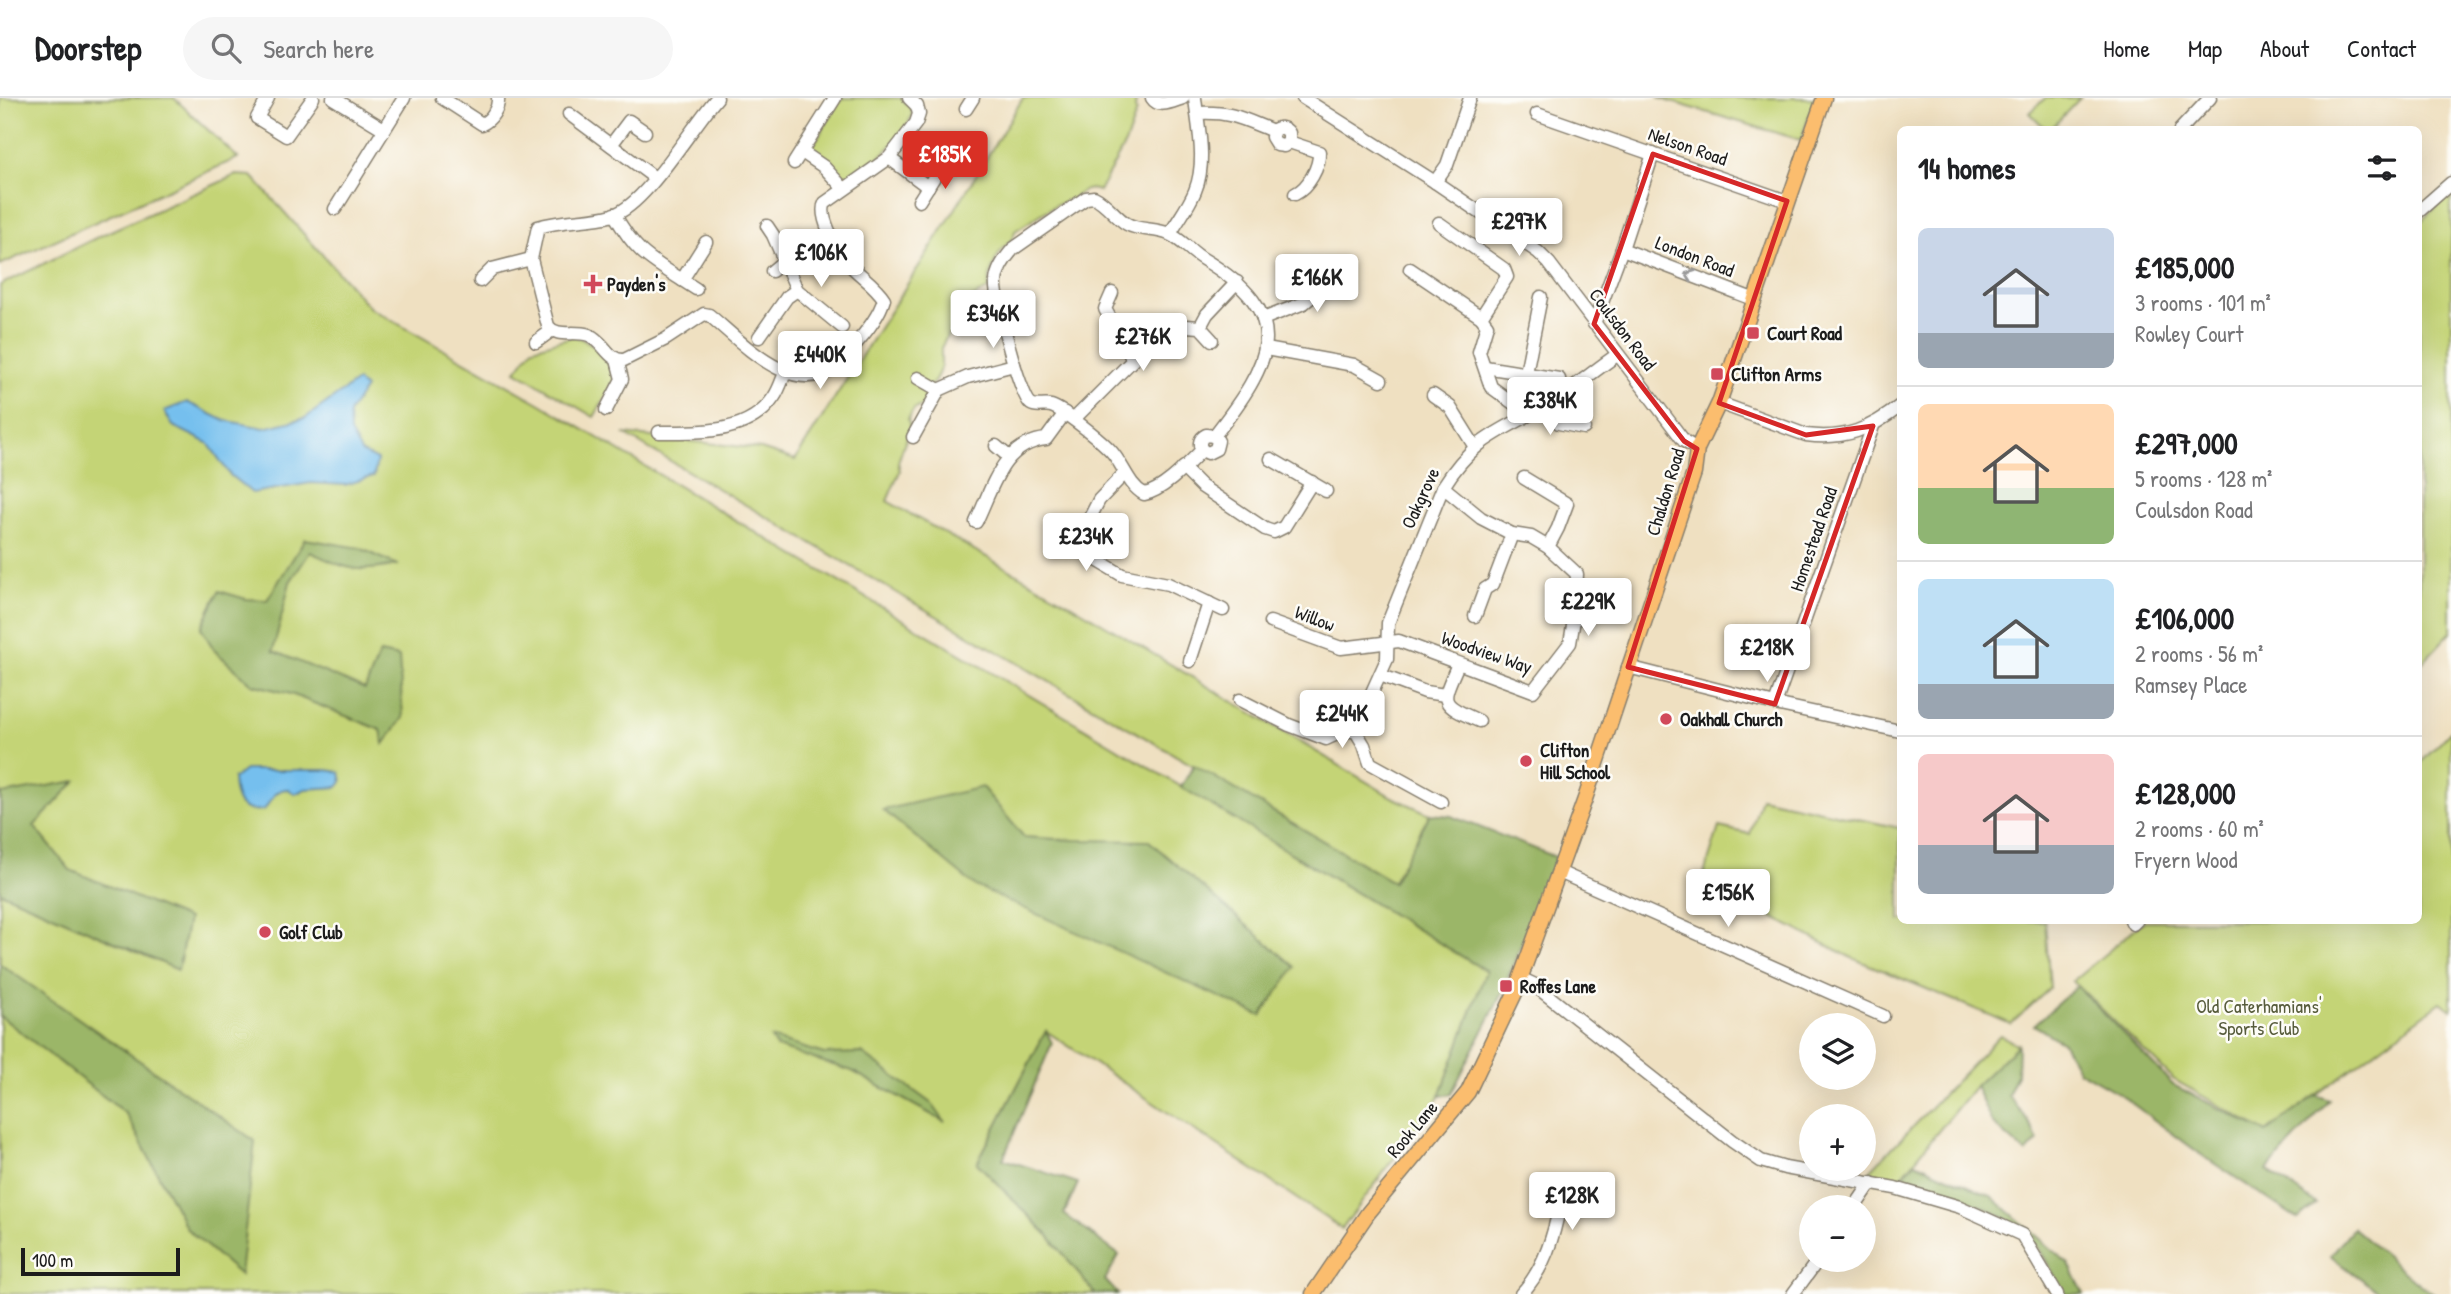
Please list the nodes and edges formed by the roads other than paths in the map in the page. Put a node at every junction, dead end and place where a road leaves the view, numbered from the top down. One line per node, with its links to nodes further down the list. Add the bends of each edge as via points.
1 (268, 98): 2 (street, via 257,118 286,136)
2 (313, 98)
3 (333, 98): 21 (street)
4 (404, 98): 21 (street)
5 (442, 98): 6 (street, via 482,124 499,104)
6 (498, 98)
7 (717, 98): 29 (street)
8 (835, 98): 24 (street)
9 (909, 98): 26 (street, via 917,106 916,123)
10 (1152, 98): 11 (street, via 1160,104)
11 (1183, 98)
12 (1195, 98): 17 (street)
13 (1303, 98): 30 (street, Coulsdon Road)
14 (1470, 98): 30 (street, via 1447,166)
15 (1824, 98): 36 (main road, Chaldon Road)
16 (2210, 98): 20 (street)
17 (1197, 113): 34 (street, via 1240,116 1273,131 1276,145 1289,142 1319,152 1305,190); 42 (street, via 1200,165 1195,191)
18 (569, 114): 23 (street)
19 (1537, 114): 25 (street, Nelson Road)
20 (2184, 126)
21 (384, 129): 38 (street)
22 (645, 132): 23 (street, via 629,121)
23 (611, 145): 29 (street)
24 (802, 152): 27 (street); 33 (street)
25 (1653, 154): 36 (street, Nelson Road); 45 (street)
26 (889, 158): 32 (street); 33 (street)
27 (794, 163)
28 (943, 163): 32 (street)
29 (655, 178): 39 (street, via 633,204)
30 (1435, 182): 61 (street, Coulsdon Road, via 1538,252)
31 (2451, 183): 37 (street)
32 (928, 187): 35 (street)
33 (844, 189): 43 (street, via 822,207)
34 (1296, 194)
35 (919, 201)
36 (1787, 201): 58 (main road, Chaldon Road)
37 (2422, 208)
38 (335, 209)
39 (614, 214): 46 (street, via 538,227); 51 (street, via 641,254)
40 (1438, 223): 59 (street, via 1504,269 1507,277)
41 (767, 226): 47 (street)
42 (1170, 234): 53 (street); 70 (street, via 1129,225 1094,197 1013,248 996,279 995,295)
43 (833, 238): 47 (street); 72 (street, via 845,259 884,299 836,366 820,374)
44 (706, 242): 51 (street)
45 (1622, 249): 58 (street, London Road, one-way to 45); 61 (street)
46 (531, 259): 52 (street, via 492,269); 63 (street)
47 (784, 261): 50 (street); 55 (street)
48 (1333, 265): 60 (street, via 1329,283 1304,303)
49 (1410, 269): 59 (street)
50 (772, 271)
51 (682, 280): 54 (street)
52 (481, 281)
53 (1237, 282): 60 (street); 65 (street, via 1193,327)
54 (696, 289)
55 (797, 290): 62 (street); 64 (street)
56 (1112, 293): 84 (street, via 1105,309 1133,360)
57 (1541, 296): 73 (street)
58 (1754, 299): 80 (main road, Chaldon Road)
59 (1481, 317): 71 (street, via 1487,325 1479,352)
60 (1264, 319): 67 (street)
61 (1594, 324): 68 (street, Coulsdon Road)
62 (842, 327)
63 (551, 331): 66 (street); 69 (street, via 574,331 597,339)
64 (759, 337)
65 (1212, 340)
66 (537, 342)
67 (1266, 349): 76 (street, via 1354,365); 94 (street, via 1240,401 1214,436 1201,439 1202,450)
68 (1617, 355): 79 (street, Oakgrove); 91 (street, Coulsdon Road, via 1684,442)
69 (617, 360): 72 (street, via 709,314); 82 (street, via 622,379)
70 (1014, 365): 77 (street); 84 (street, via 1027,401)
71 (1485, 367): 73 (street); 83 (street, via 1491,387)
72 (785, 373): 87 (street, via 774,398 733,427)
73 (1526, 373): 75 (street)
74 (918, 378): 77 (street)
75 (1559, 379)
76 (1381, 380)
77 (939, 390): 88 (street)
78 (1433, 395): 90 (street, via 1450,407)
79 (1551, 403): 83 (street, Oakgrove); 86 (street, via 1559,423)
80 (1719, 404): 85 (street, via 1817,437); 91 (main road, Chaldon Road)
81 (1897, 409): 85 (street)
82 (606, 410)
83 (1528, 414): 90 (street, Oakgrove)
84 (1069, 416): 92 (street, via 1045,439 1031,441); 95 (street, via 1110,450)
85 (1872, 426): 114 (street, Homestead Road)
86 (1584, 428)
87 (659, 432)
88 (913, 437)
89 (996, 446): 92 (street)
90 (1475, 447): 98 (street, Oakgrove)
91 (1697, 449): 110 (main road, Chaldon Road, via 1694,473)
92 (1008, 456): 100 (street)
93 (1271, 459): 97 (street)
94 (1183, 468): 95 (street, via 1143,494); 97 (street, via 1229,506 1274,531 1284,527)
95 (1125, 473): 103 (street, via 1099,500 1079,539 1082,551 1122,575 1168,584)
96 (1524, 478): 102 (street, via 1567,504)
97 (1311, 482): 99 (street)
98 (1443, 487): 101 (street, Woodview Way); 107 (street, Oakgrove, via 1388,623)
99 (1325, 491)
100 (976, 522)
101 (1512, 534): 102 (street, Woodview Way, via 1531,537); 105 (street)
102 (1548, 547): 109 (street, Woodview Way, via 1577,574 1570,643 1532,691)
103 (1209, 603): 104 (street); 108 (street)
104 (1223, 610)
105 (1475, 616)
106 (1270, 622): 107 (street, Willow, via 1341,648)
107 (1389, 642): 109 (street, Woodview Way, via 1399,641); 111 (street, Oakgrove)
108 (1190, 661)
109 (1458, 664): 112 (street)
110 (1628, 667): 114 (street); 119 (main road, Chaldon Road)
111 (1380, 675): 112 (street); 116 (street, Oakgrove)
112 (1445, 695): 115 (street, via 1452,709)
113 (1240, 700): 116 (street, via 1326,739)
114 (1775, 704): 117 (street)
115 (1479, 721)
116 (1355, 730): 118 (street, via 1370,763)
117 (1897, 730)
118 (1441, 802)
119 (1559, 872): 120 (main road, Chaldon Road); 121 (street)
120 (1520, 978): 122 (street, via 1761,1161); 126 (main road, Rook Lane, via 1468,1092 1368,1213)
121 (1883, 1016)
122 (1871, 1183): 123 (street); 129 (street, via 1960,1207 2022,1235)
123 (1863, 1195)
124 (1560, 1204): 127 (street, via 1548,1251)
125 (1809, 1272): 128 (street)
126 (1313, 1294)
127 (1521, 1294)
128 (1793, 1294)
129 (2057, 1294)

